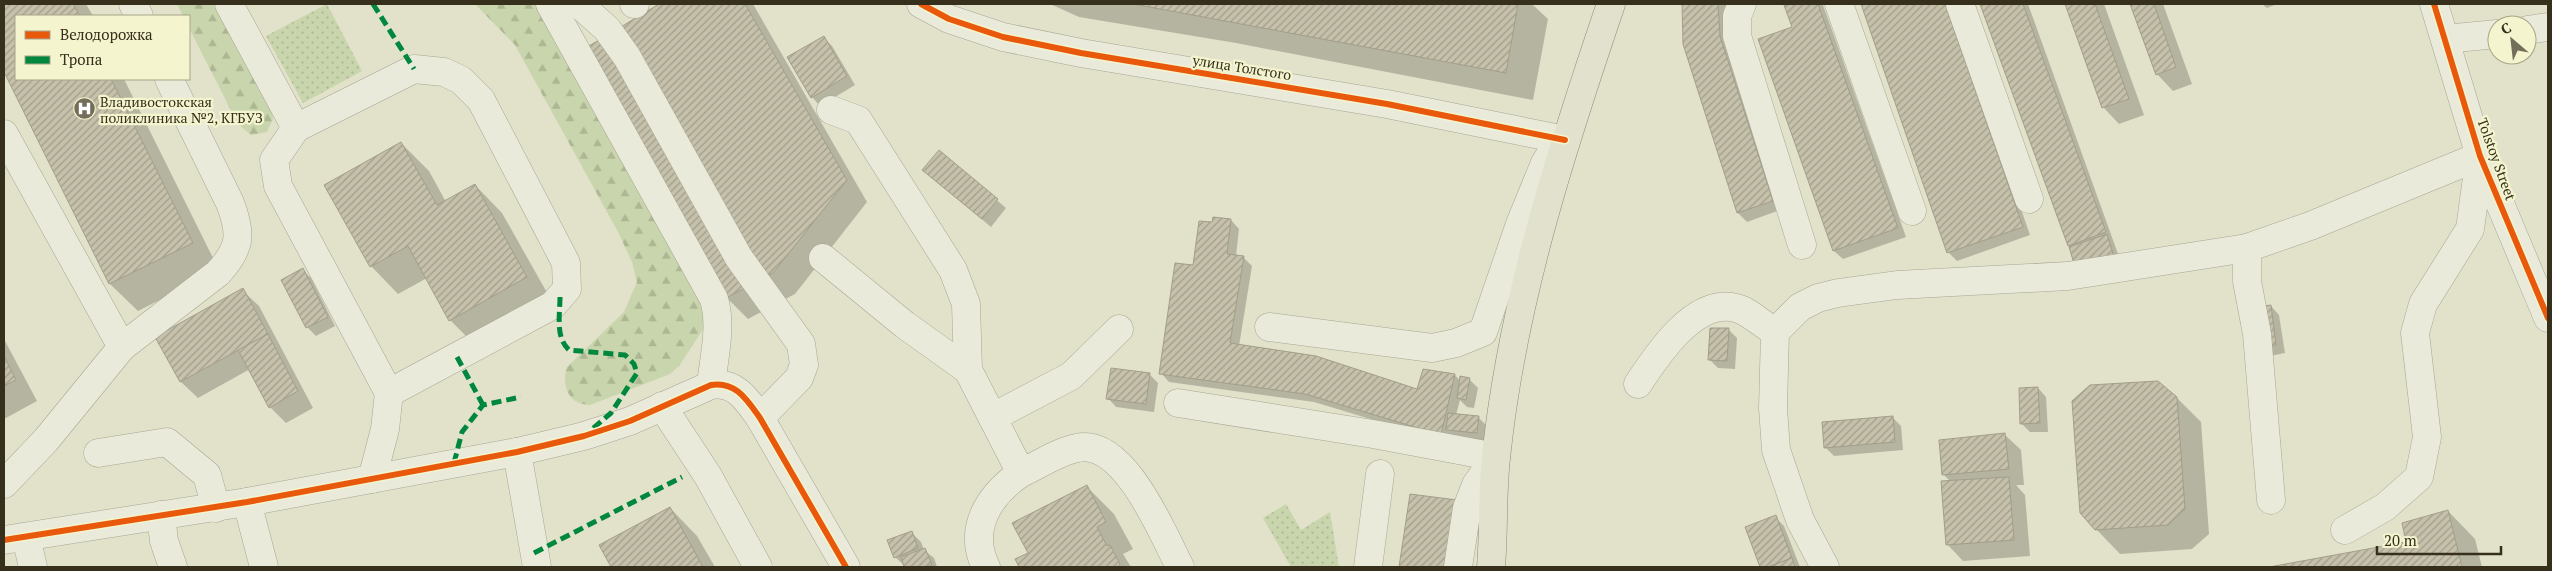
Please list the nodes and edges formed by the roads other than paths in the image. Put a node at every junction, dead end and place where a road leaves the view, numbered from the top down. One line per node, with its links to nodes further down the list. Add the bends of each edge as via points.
1 (229, 4): 14 (street)
2 (550, 4): 30 (street, via 714,299 718,328)
3 (579, 4): 35 (street, via 606,30 627,57 739,258 801,344 804,365 799,378)
4 (921, 4): 16 (street, улица Толстого, via 949,19 1013,39 1387,104)
5 (1611, 4): 16 (main road)
6 (1742, 4): 20 (street, via 1737,16 1737,36)
7 (1840, 4): 19 (street)
8 (1960, 4): 18 (street)
9 (2434, 4): 11 (street, Tolstoy Street)
10 (2487, 35): 11 (street)
11 (2445, 39): 17 (street, Tolstoy Street)
12 (169, 80): 27 (street, via 232,210 238,225 237,246 218,273)
13 (831, 110): 28 (street, via 858,120 953,270 966,304)
14 (296, 128): 31 (street, via 274,160 278,186); 31 (street, via 414,69 444,72 461,80 481,100 566,263 567,289 553,305)
15 (4, 134): 27 (street)
16 (1564, 140): 24 (street, via 1545,163 1482,332 1456,343 1432,348); 38 (main road, via 1518,322)
17 (2480, 156): 21 (street, via 2310,226); 23 (street, Tolstoy Street); 47 (street, via 2470,230 2423,304 2414,333 2428,437 2419,477 2385,507)
18 (2029, 199)
19 (1912, 212)
20 (1802, 245)
21 (2247, 248): 26 (street, via 2068,276 1897,285 1838,293 1800,307); 43 (street, via 2247,281 2257,334)
22 (823, 258): 28 (street, via 905,325)
23 (2548, 318)
24 (1269, 327)
25 (1119, 329): 34 (street, via 1083,378)
26 (1774, 332): 29 (street, via 1738,308 1710,309 1685,325 1656,357); 60 (street, via 1776,450 1800,520)
27 (122, 347): 42 (street, via 46,440)
28 (968, 370): 34 (street)
29 (1638, 384)
30 (711, 385): 33 (street); 35 (street, via 722,383 732,386 745,397)
31 (389, 393): 41 (street, via 385,429)
32 (1178, 403): 38 (street)
33 (662, 406): 36 (street, via 630,421 584,436); 53 (street, via 708,476)
34 (993, 417): 39 (street)
35 (760, 418): 54 (street)
36 (517, 452): 41 (street); 52 (street)
37 (98, 454): 45 (street, via 167,442 207,475)
38 (1496, 457): 58 (street, via 1472,491); 59 (main road)
39 (1021, 473): 55 (street, via 992,498 980,525 982,558); 56 (street, via 1078,447 1096,448 1115,459 1150,509)
40 (1380, 474): 57 (street)
41 (372, 479): 44 (street)
42 (4, 484)
43 (2271, 500)
44 (248, 502): 45 (street); 51 (street)
45 (216, 508): 46 (street)
46 (161, 515): 48 (street); 50 (street, via 164,541)
47 (2345, 530)
48 (15, 539): 49 (street)
49 (33, 567)
50 (173, 567)
51 (264, 567)
52 (537, 567)
53 (758, 567)
54 (846, 567)
55 (986, 567)
56 (1180, 567)
57 (1368, 567)
58 (1458, 567)
59 (1491, 567)
60 (1825, 567)

